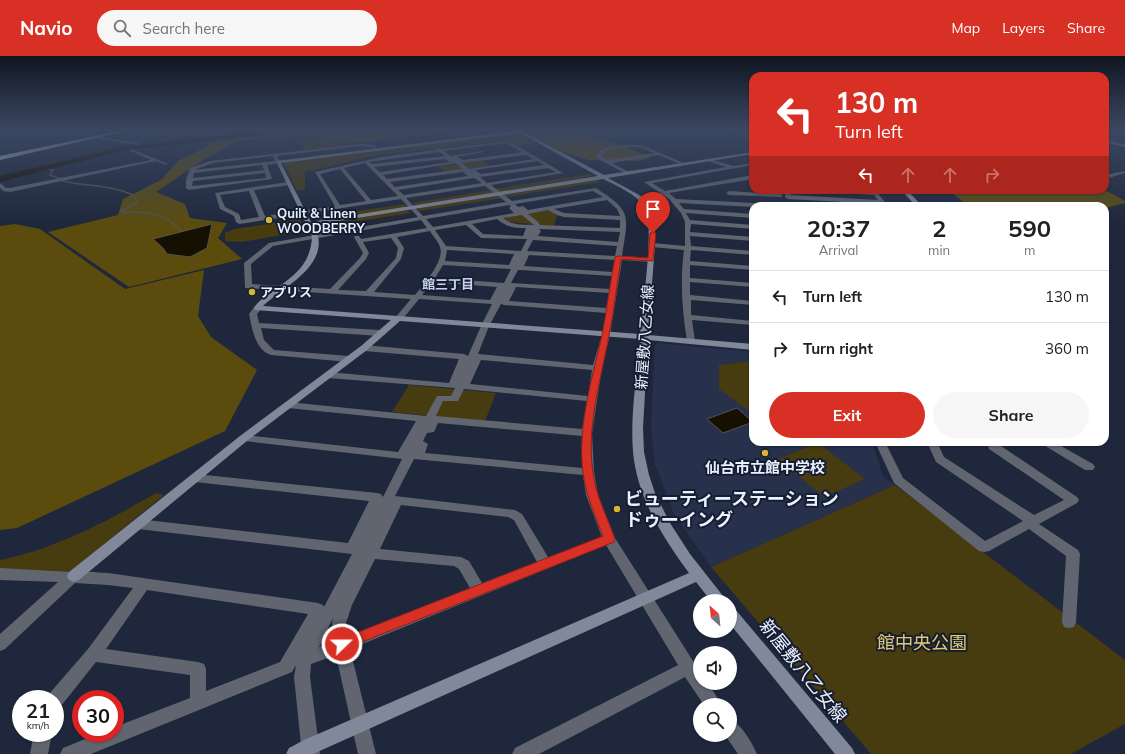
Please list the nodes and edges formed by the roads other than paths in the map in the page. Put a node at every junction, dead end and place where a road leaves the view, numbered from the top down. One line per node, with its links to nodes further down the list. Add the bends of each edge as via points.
1 (365, 161): 22 (street)
2 (148, 162): 39 (street, via 10,190 5,190)
3 (160, 162): 18 (street)
4 (216, 162): 28 (street, via 192,169)
5 (278, 162): 6 (street); 19 (street); 40 (street)
6 (281, 162)
7 (363, 162): 24 (street)
8 (408, 162): 22 (street)
9 (452, 162): 31 (street, via 454,163)
10 (455, 162): 41 (street)
11 (526, 162): 23 (street, via 471,169 480,176)
12 (541, 162): 23 (street)
13 (576, 162): 35 (street, 新屋敷八乙女線)
14 (606, 162): 30 (street)
15 (678, 162): 20 (street)
16 (700, 162): 20 (street)
17 (714, 162): 25 (street)
18 (166, 164)
19 (264, 164): 26 (street); 28 (street)
20 (684, 164): 30 (street)
21 (749, 165): 25 (street)
22 (371, 166): 31 (street)
23 (549, 166): 41 (street, via 561,173)
24 (341, 167): 54 (street); 60 (street, via 317,173)
25 (732, 168): 27 (street); 45 (street, via 647,182)
26 (267, 171): 37 (street); 37 (street, via 270,178 267,179 193,189 188,188)
27 (739, 171)
28 (192, 172): 37 (street)
29 (1125, 172): 34 (street)
30 (627, 173): 35 (street)
31 (378, 174): 38 (street)
32 (746, 174): 33 (street)
33 (749, 175)
34 (1109, 176)
35 (604, 177): 46 (street); 84 (street, 新屋敷八乙女線, via 635,194 647,205 653,221)
36 (749, 178): 45 (street)
37 (189, 180)
38 (385, 181): 42 (street); 42 (street, via 464,170 472,178)
39 (0, 184)
40 (288, 184): 43 (street); 64 (street)
41 (486, 185): 46 (street); 51 (street)
42 (393, 189): 51 (street)
43 (251, 190): 68 (street); 68 (street, via 217,194 222,208 237,214 239,222)
44 (749, 190): 47 (street, via 726,194 780,196)
45 (666, 192): 53 (street)
46 (498, 194): 58 (street); 61 (street)
47 (779, 194)
48 (788, 194): 56 (street, via 788,197)
49 (908, 194): 57 (street)
50 (713, 197): 55 (street)
51 (401, 198): 54 (street); 61 (street)
52 (608, 198): 58 (street, via 594,190); 62 (street); 67 (street)
53 (676, 201): 55 (street); 63 (street)
54 (370, 202): 60 (street)
55 (709, 202): 59 (street)
56 (857, 202)
57 (915, 202)
58 (512, 204): 62 (street, via 527,212); 66 (street, via 518,214); 69 (street); 73 (street, via 536,222)
59 (749, 204)
60 (339, 207): 64 (street)
61 (411, 208): 69 (street); 72 (street)
62 (550, 209): 67 (street, via 564,215)
63 (683, 211): 65 (street); 70 (street)
64 (302, 213): 68 (street); 72 (street)
65 (749, 216)
66 (498, 217): 71 (street); 73 (street, via 509,225)
67 (624, 218): 77 (street)
68 (263, 219)
69 (421, 219): 75 (street); 76 (street)
70 (688, 222): 74 (street); 78 (street)
71 (467, 223): 73 (street, via 481,236 525,238); 75 (street)
72 (308, 224): 79 (street)
73 (536, 226): 77 (street); 83 (street, via 534,238); 110 (street)
74 (749, 227)
75 (431, 229): 80 (street); 85 (street)
76 (353, 230): 79 (street); 82 (street)
77 (623, 230): 83 (street)
78 (686, 234): 81 (street); 86 (street)
79 (314, 236): 97 (street, via 316,246 310,261); 97 (street, via 271,244 247,264 248,286)
80 (393, 236): 82 (street); 100 (street, via 401,248 399,258)
81 (749, 239)
82 (360, 241): 98 (street, via 366,253 363,259)
83 (620, 244): 88 (street)
84 (652, 245): 86 (street); 89 (street, 新屋敷八乙女線)
85 (444, 248): 90 (street, via 444,256); 90 (street, via 518,252 511,267)
86 (688, 248): 87 (street); 91 (street)
87 (749, 253)
88 (618, 257): 89 (street); 93 (street); 93 (street, via 527,253 520,268)
89 (651, 260): 113 (street, 新屋敷八乙女線)
90 (440, 263): 94 (street)
91 (686, 263): 92 (street); 95 (street)
92 (749, 268)
93 (615, 274): 99 (street)
94 (429, 280): 102 (street); 102 (street, via 502,284 493,302)
95 (687, 280): 96 (street); 101 (street)
96 (749, 284)
97 (282, 288): 98 (street); 104 (street)
98 (332, 291): 100 (street)
99 (612, 291): 105 (street); 105 (street, via 513,285 504,303)
100 (368, 294): 102 (street)
101 (688, 297): 103 (street); 106 (street)
102 (416, 298): 107 (street)
103 (749, 302)
104 (258, 308): 107 (street); 109 (street, via 253,314)
105 (609, 311): 112 (street)
106 (688, 317): 108 (street); 114 (street)
107 (398, 319): 110 (street); 111 (street)
108 (749, 323)
109 (256, 325): 111 (street); 117 (street, via 260,341 271,352)
110 (485, 326): 112 (street); 148 (street, via 455,399 440,398)
111 (380, 333): 116 (street)
112 (606, 335): 113 (street); 118 (street)
113 (644, 337): 114 (street); 137 (street, 新屋敷八乙女線, via 639,418 642,474 663,523 676,546)
114 (691, 341): 115 (street)
115 (749, 347)
116 (364, 348): 117 (street); 119 (street, via 464,357 452,386)
117 (349, 359): 119 (street)
118 (598, 368): 120 (street); 120 (street, via 478,357 464,386)
119 (328, 375): 121 (street)
120 (593, 399): 122 (street)
121 (288, 405): 123 (street); 123 (street, via 423,418 401,456)
122 (586, 433): 129 (street); 129 (street, via 434,419 418,456)
123 (244, 438): 130 (street)
124 (882, 446): 131 (street, via 898,480 984,547)
125 (934, 446): 131 (street, via 940,459)
126 (993, 446): 131 (street, via 1073,500)
127 (1053, 446): 128 (street)
128 (1089, 467)
129 (588, 472): 133 (street, via 592,495)
130 (195, 478): 132 (street); 132 (street, via 377,497 352,549)
131 (1031, 522): 144 (street, via 1073,554)
132 (138, 524): 138 (street)
133 (609, 539): 135 (street); 142 (street)
134 (371, 553): 135 (street, via 397,500 511,513 518,517); 140 (street, via 456,561 464,565); 146 (street, via 345,605 339,623)
135 (545, 564): 140 (street)
136 (0, 574): 138 (street)
137 (699, 575): 141 (street, 新屋敷八乙女線); 142 (street)
138 (74, 576): 139 (street); 145 (street)
139 (144, 584): 147 (street); 152 (street, via 318,609 286,667)
140 (478, 590): 146 (street)
141 (714, 594)
142 (646, 598): 149 (street); 153 (street)
143 (737, 622): 162 (street, 新屋敷八乙女線)
144 (1069, 622)
145 (0, 644)
146 (342, 644): 148 (street); 153 (street)
147 (93, 654): 150 (street); 152 (street, via 198,669)
148 (304, 660): 156 (street, via 302,677)
149 (688, 668): 151 (street); 161 (street)
150 (63, 690)
151 (709, 698)
152 (198, 702): 159 (street)
153 (361, 724): 156 (street); 160 (street)
154 (737, 740): 157 (street)
155 (41, 742): 158 (street)
156 (306, 751)
157 (744, 753)
158 (39, 754)
159 (69, 754)
160 (367, 754)
161 (521, 754)
162 (846, 754)

